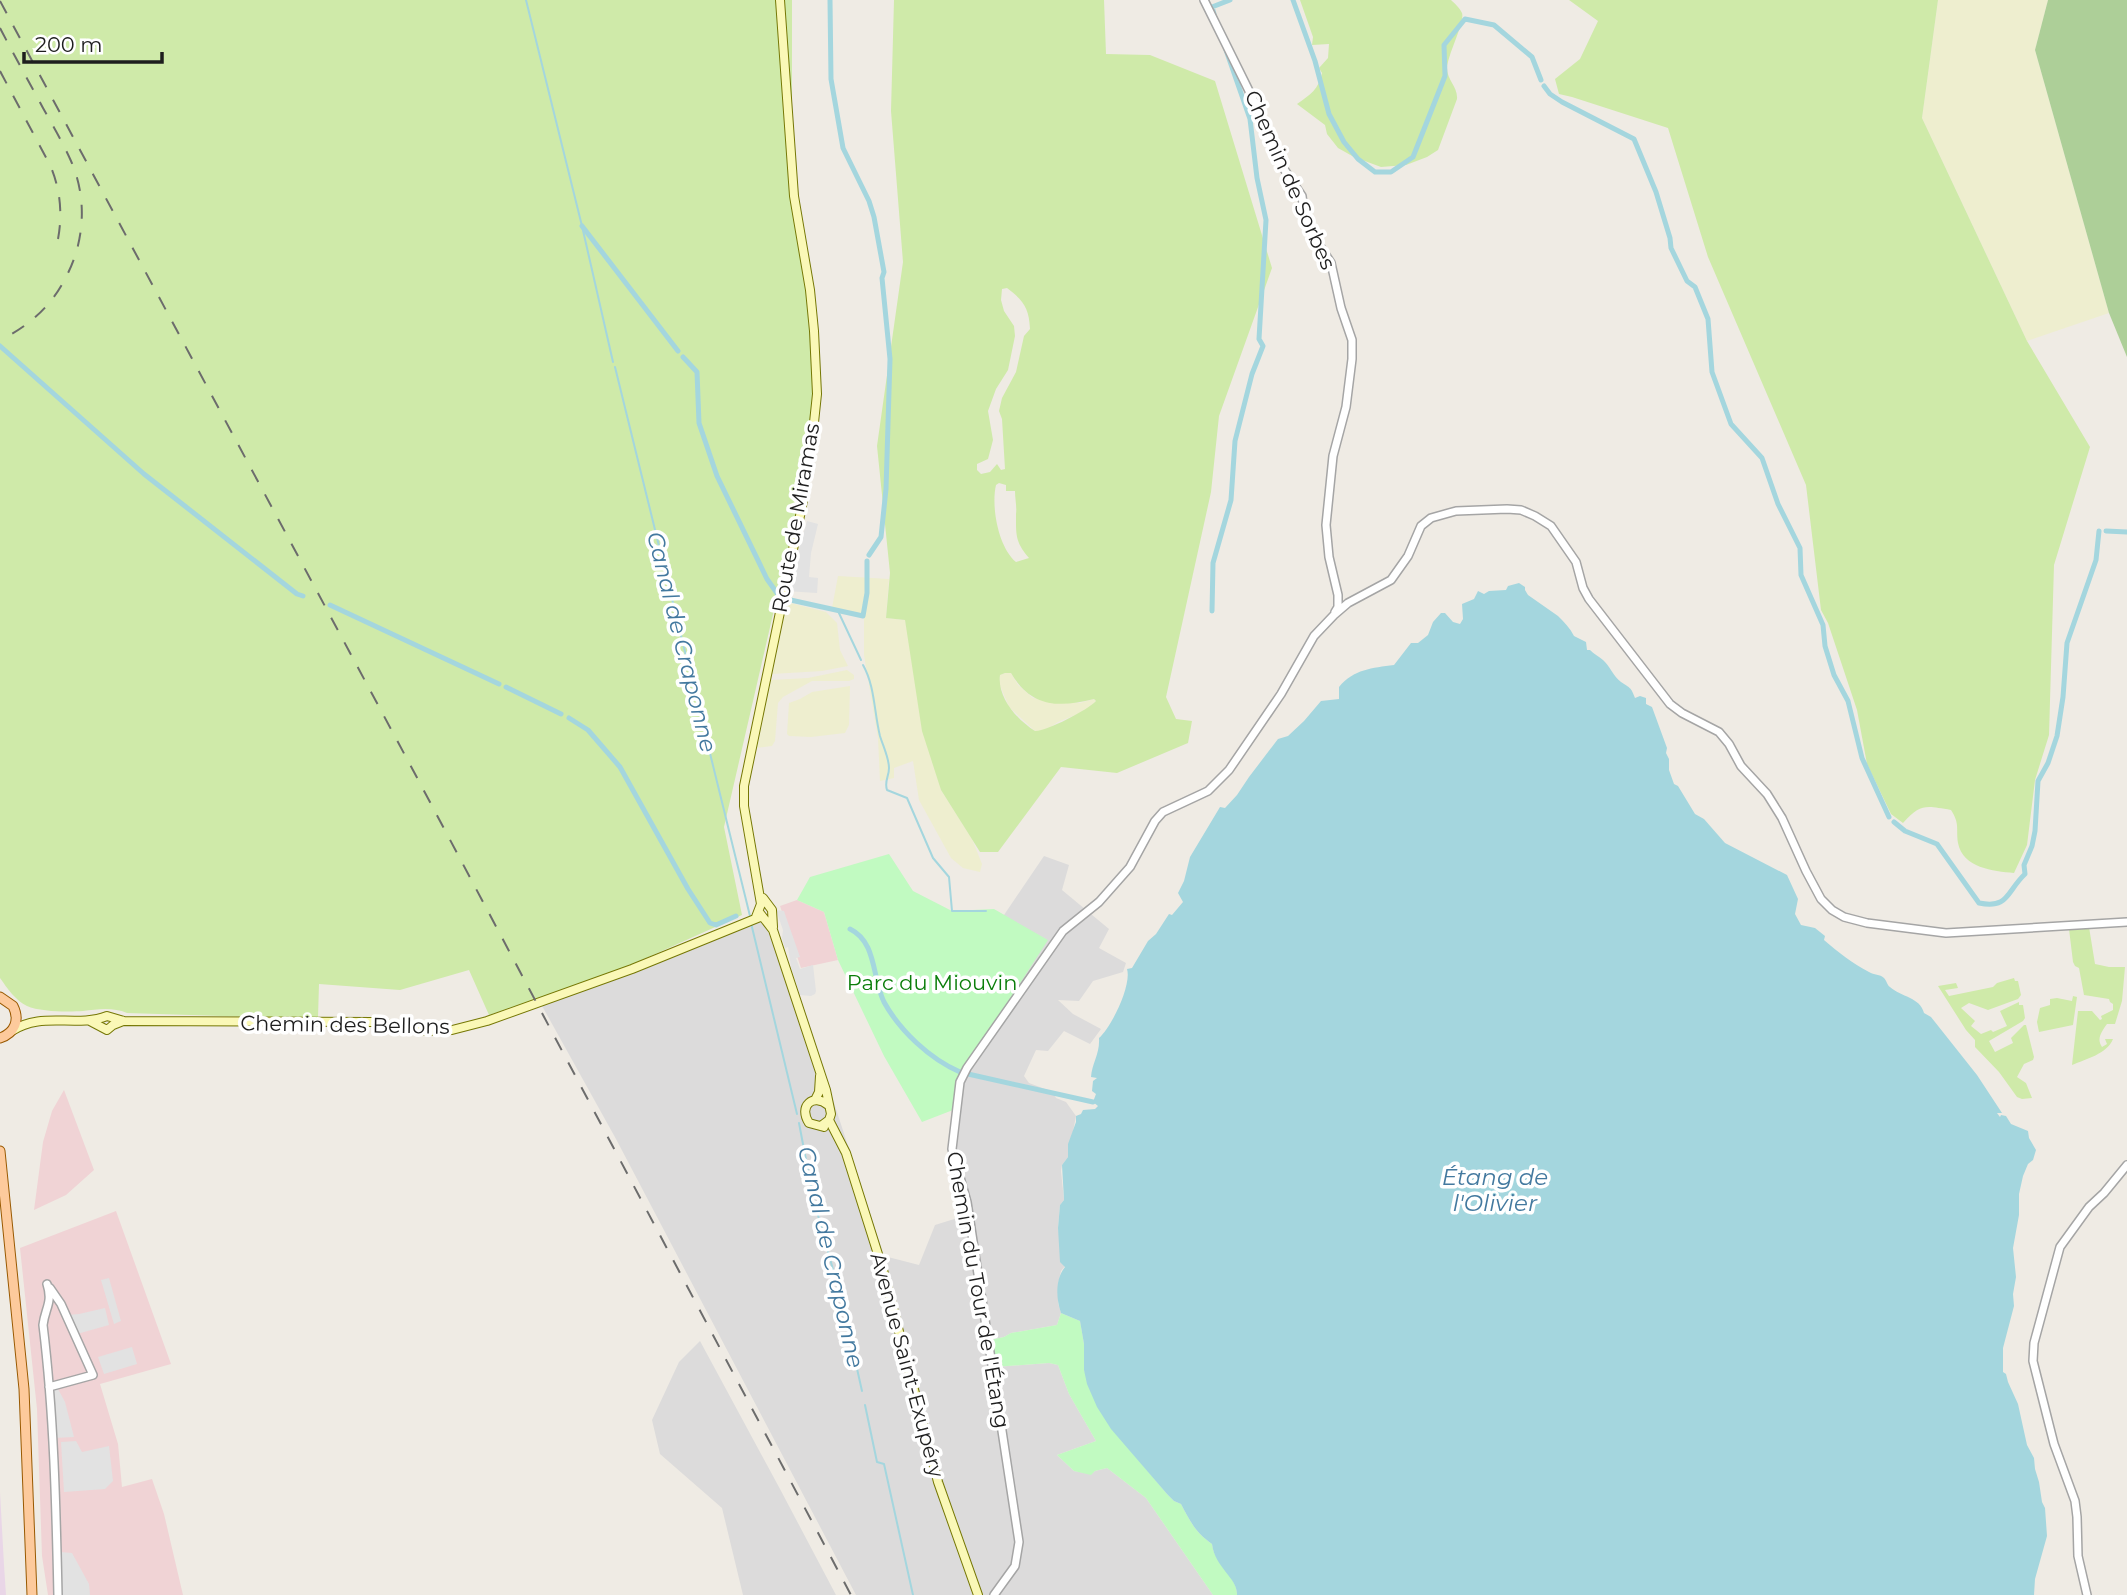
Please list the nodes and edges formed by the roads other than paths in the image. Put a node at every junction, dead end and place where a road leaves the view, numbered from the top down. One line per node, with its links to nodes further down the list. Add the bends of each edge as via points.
1 (780, 0): 4 (main road, Route de Miramas, via 794,189 810,290 817,394 803,506 744,786)
2 (1204, 0): 3 (street, Chemin de Sorbes, via 1282,166 1302,196 1310,229 1331,263 1352,340 1326,525 1338,595)
3 (1334, 615): 5 (street, Chemin du Tour de l'Étang, via 1391,580 1421,526 1431,518 1456,510 1521,510 1560,537 1576,562 1589,599 1665,698 1682,713 1719,732 1729,744 1782,818 1821,899 1832,910 1867,923 1946,933); 27 (street, Chemin du Tour de l'Étang, via 1314,636 1229,770 1208,791 1155,821 1114,887 1058,937 960,1082 952,1149 967,1202 1019,1542 1016,1566)
4 (763, 913): 8 (main road, Chemin des Bellons, via 632,969 452,1030 426,1031 374,1022 112,1022 104,1016 100,1022); 11 (main road, via 773,930)
5 (2127, 922)
6 (0, 997): 7 (main road)
7 (16, 1011): 8 (main road); 9 (main road, via 17,1019)
8 (38, 1020): 9 (main road)
9 (7, 1034): 10 (main road)
10 (0, 1047)
11 (820, 1072): 12 (main road); 13 (main road)
12 (815, 1100): 13 (main road); 15 (main road, via 805,1115 809,1123)
13 (828, 1105): 14 (main road)
14 (830, 1120): 15 (main road); 16 (main road, Avenue Saint-Exupéry)
15 (821, 1126): 16 (main road)
16 (837, 1135): 26 (main road, Avenue Saint-Exupéry, via 890,1292 941,1491)
17 (0, 1151): 22 (main road, via 24,1389)
18 (2127, 1165): 28 (street, via 2060,1247 2034,1343 2033,1361 2054,1444 2074,1501 2078,1556)
19 (46, 1311): 20 (street); 20 (street, via 51,1301 47,1284); 21 (street, via 43,1325)
20 (65, 1313): 21 (street, via 93,1375)
21 (49, 1387): 25 (street)
22 (28, 1485): 23 (main road); 24 (main road, via 34,1514)
23 (32, 1595)
24 (37, 1595)
25 (58, 1595)
26 (978, 1595)
27 (994, 1595)
28 (2087, 1595)

